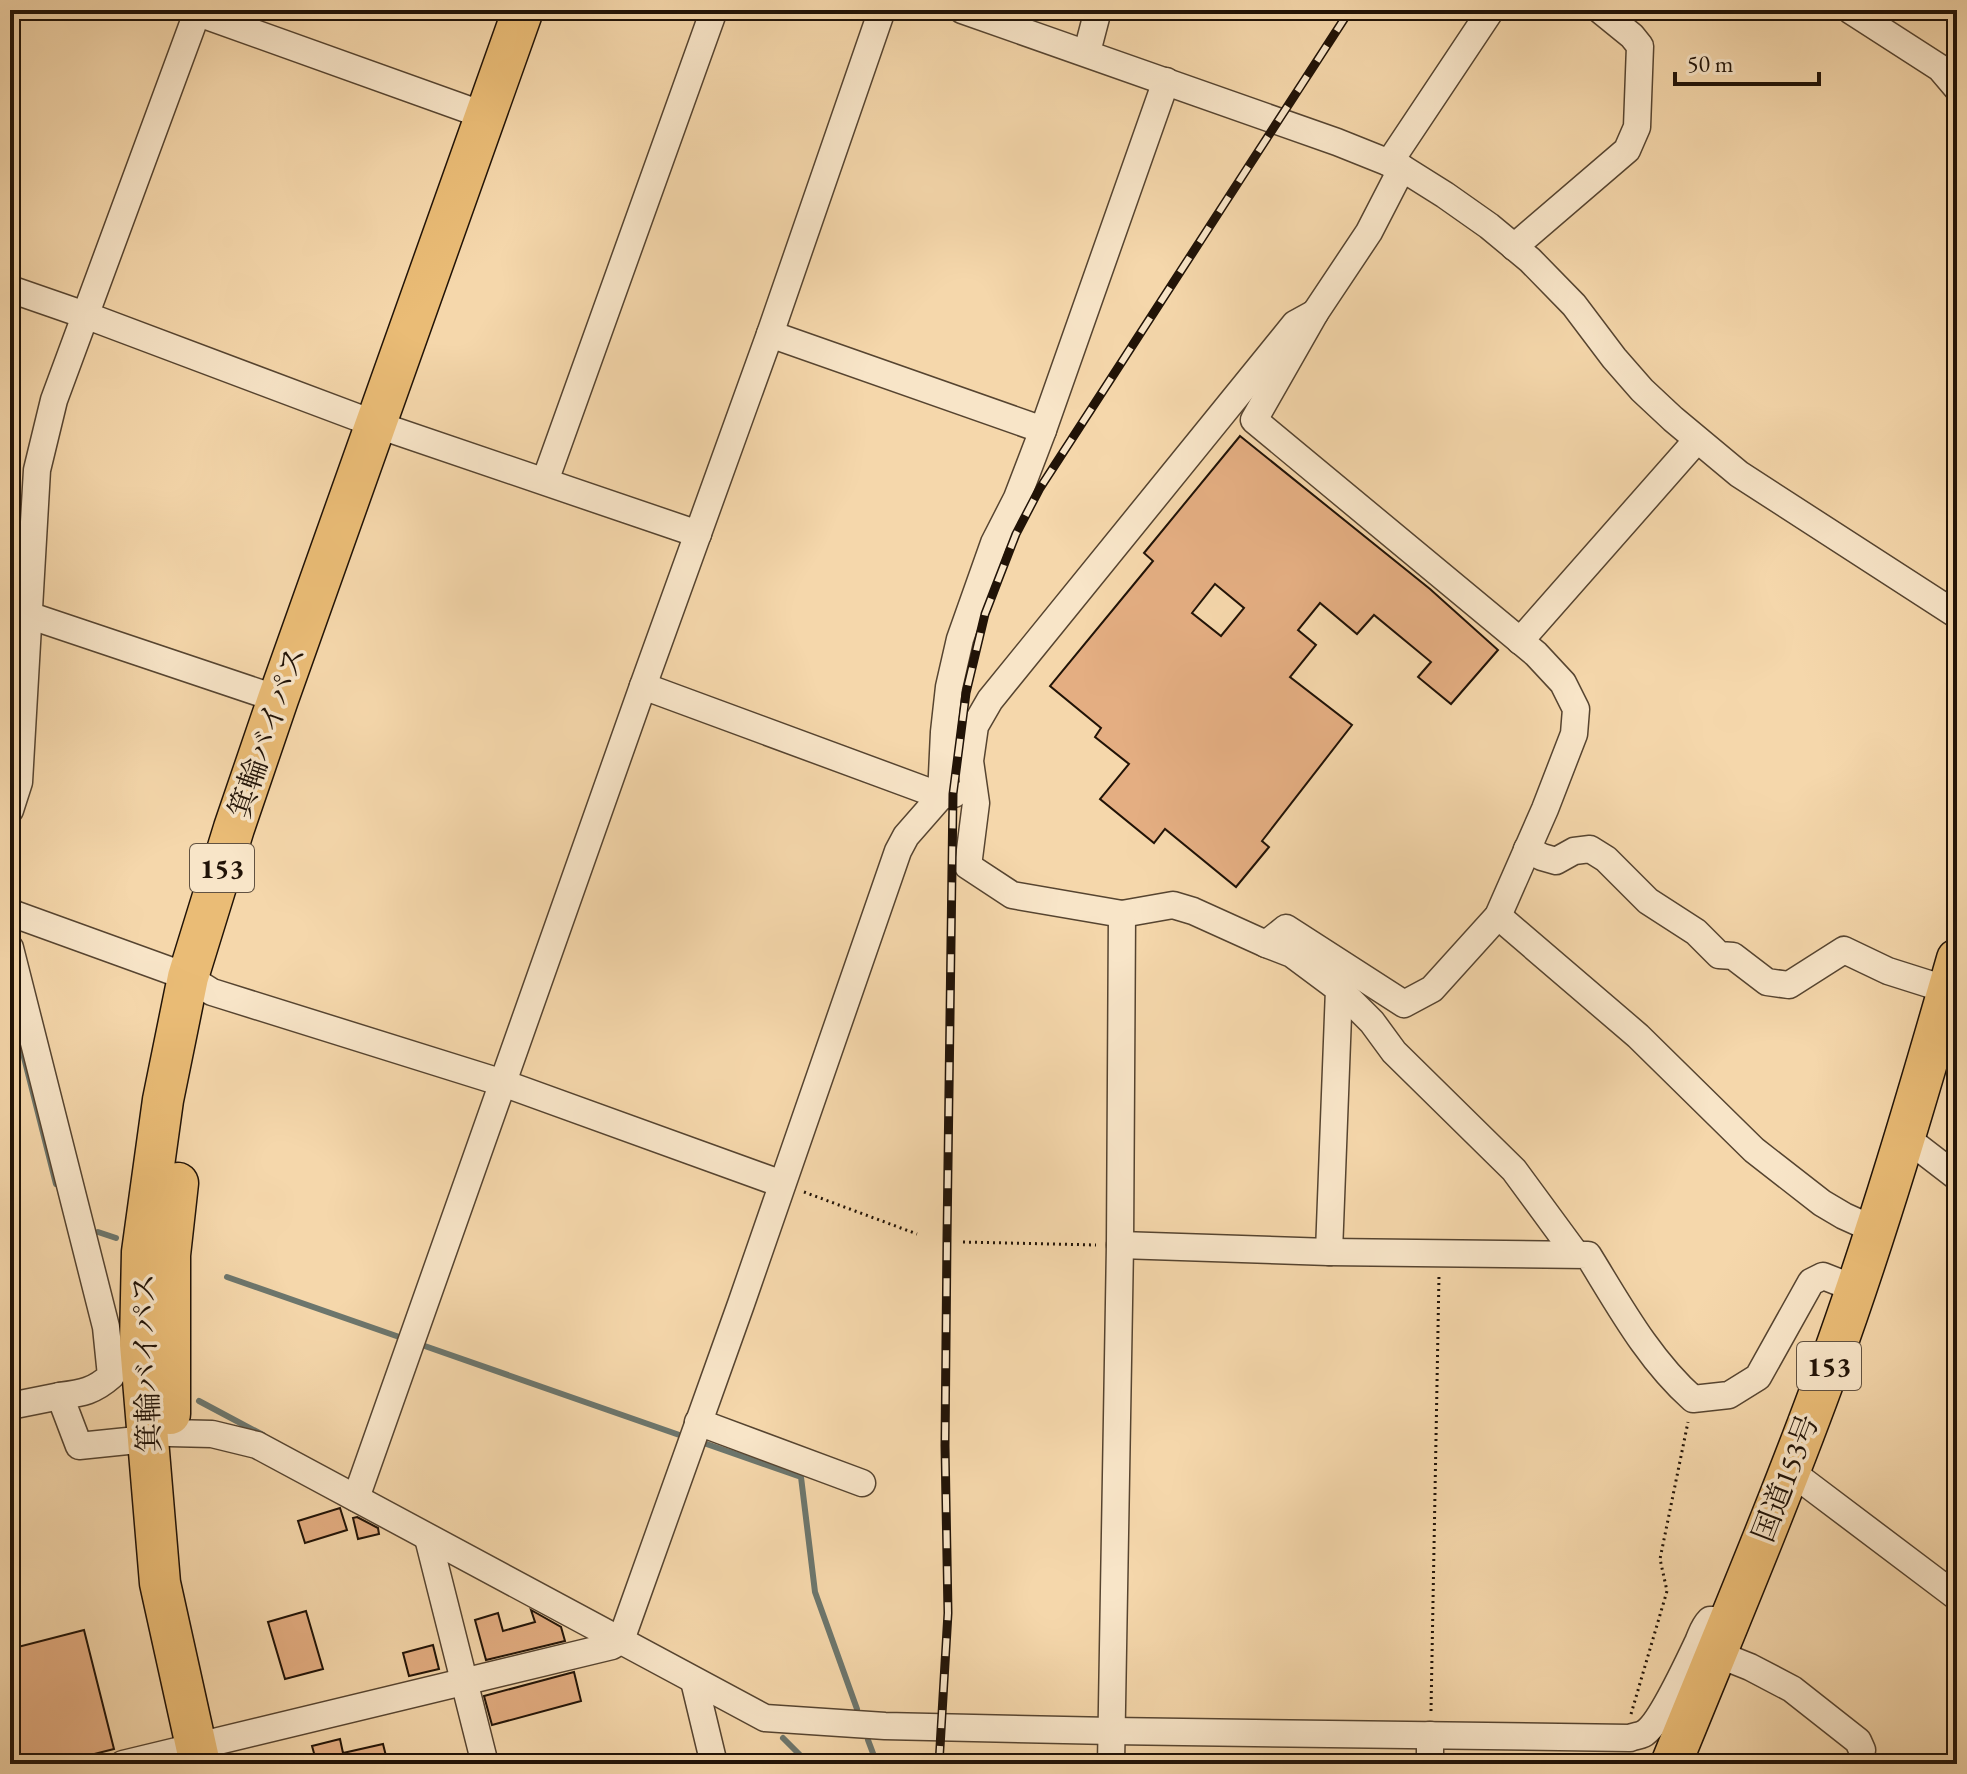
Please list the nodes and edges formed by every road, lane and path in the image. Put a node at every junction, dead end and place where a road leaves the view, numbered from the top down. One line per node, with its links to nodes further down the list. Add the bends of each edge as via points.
1 (523, 10): 14 (highway, 箕輪バイパス / 153)
2 (548, 10): 21 (highway, 箕輪バイパス / 153)
3 (714, 10): 24 (street)
4 (882, 10): 20 (street)
5 (962, 10): 11 (street)
6 (1098, 10): 11 (street)
7 (1491, 10): 15 (street)
8 (1600, 10): 16 (street, via 1640,46 1637,127 1627,150)
9 (1850, 10): 13 (street, via 1940,68)
10 (195, 11): 14 (street); 19 (street)
11 (1087, 52): 12 (street)
12 (1166, 81): 15 (street); 22 (street)
13 (1957, 88)
14 (486, 116): 21 (highway, 箕輪バイパス / 153)
15 (1395, 166): 16 (street, via 1445,195); 18 (street, via 1369,232)
16 (1514, 247): 23 (street, via 1574,305 1642,390)
17 (10, 289): 19 (street)
18 (1315, 313): 28 (street, via 1254,420); 31 (street, via 1295,324 990,700 975,726 970,761)
19 (85, 315): 21 (street); 26 (street, via 54,400 37,470)
20 (770, 334): 22 (street); 25 (street)
21 (387, 428): 24 (street); 30 (highway, 箕輪バイパス / 153); 41 (highway, 箕輪バイパス / 153, via 257,837)
22 (1043, 430): 32 (street, via 960,639 949,687)
23 (1697, 440): 27 (street, via 1739,474); 28 (street)
24 (545, 481): 25 (street)
25 (698, 534): 29 (street)
26 (28, 615): 30 (street); 33 (street, via 19,782)
27 (1957, 615)
28 (1520, 641): 34 (street, via 1563,683 1576,709 1574,734)
29 (643, 686): 32 (street); 43 (street)
30 (278, 699): 41 (highway, 箕輪バイパス / 153, via 234,828)
31 (974, 791): 32 (street); 36 (street, via 968,866 1012,895)
32 (941, 796): 46 (street, via 898,851)
33 (10, 810)
34 (1527, 849): 37 (street); 40 (street, via 1556,861 1590,849 1719,955 1733,956 1767,982 1789,985 1844,950 1888,971)
35 (10, 910): 41 (street)
36 (1122, 914): 38 (street, via 1173,905); 50 (street)
37 (1498, 916): 38 (street, via 1432,989 1404,1004 1286,928); 47 (street, via 1638,1036 1754,1150 1822,1203)
38 (1266, 944): 42 (street, via 1292,954)
39 (10, 948): 55 (street, via 106,1327 111,1376 98,1387)
40 (1952, 974): 44 (highway, 国道153号 / 153)
41 (200, 984): 43 (street); 59 (highway, 箕輪バイパス / 153, via 170,1255)
42 (1339, 989): 51 (street); 53 (street, via 1394,1052 1514,1170)
43 (503, 1083): 46 (street); 62 (street)
44 (1905, 1137): 45 (street); 47 (highway, 国道153号 / 153)
45 (1957, 1177)
46 (782, 1184): 48 (path); 58 (street)
47 (1875, 1230): 54 (highway, 国道153号 / 153)
48 (917, 1234)
49 (963, 1242): 50 (path)
50 (1120, 1245): 51 (street); 70 (street)
51 (1329, 1252): 52 (street)
52 (1440, 1253): 53 (street); 71 (path)
53 (1575, 1253): 56 (street, via 1588,1255 1645,1347)
54 (1856, 1289): 56 (street, via 1823,1276 1811,1282 1758,1377 1729,1395); 60 (highway, 国道153号 / 153)
55 (60, 1396): 57 (street); 59 (street, via 79,1446)
56 (1693, 1399): 69 (path, via 1660,1559 1667,1591)
57 (10, 1406)
58 (693, 1434): 61 (street); 65 (street)
59 (159, 1436): 62 (street, via 212,1434 257,1445); 73 (highway, 箕輪バイパス / 153, via 182,1553)
60 (1788, 1475): 64 (street, via 1802,1480); 66 (highway, 国道153号 / 153)
61 (862, 1483)
62 (359, 1490): 63 (street)
63 (428, 1538): 65 (street); 68 (street)
64 (1957, 1597)
65 (624, 1632): 67 (street); 68 (street, via 612,1646)
66 (1721, 1638): 71 (street, via 1719,1620 1710,1620 1662,1710 1643,1734); 72 (street, via 1750,1667 1792,1689 1858,1741); 79 (highway, 国道153号 / 153)
67 (694, 1681): 70 (street, via 765,1718); 76 (street)
68 (465, 1682): 73 (street); 75 (street)
69 (1628, 1725)
70 (1112, 1731): 71 (street); 77 (street)
71 (1430, 1735): 78 (street)
72 (1862, 1750)
73 (210, 1754): 74 (street)
74 (123, 1764)
75 (485, 1764)
76 (714, 1764)
77 (1111, 1764)
78 (1430, 1764)
79 (1671, 1764)

